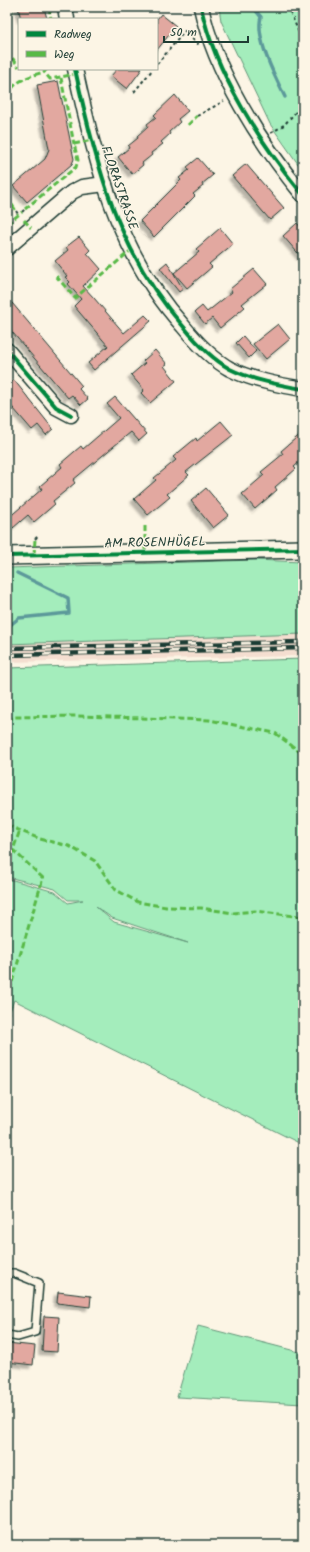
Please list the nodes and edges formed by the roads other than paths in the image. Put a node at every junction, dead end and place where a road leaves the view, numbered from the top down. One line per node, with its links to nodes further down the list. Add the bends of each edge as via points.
1 (65, 7): 3 (street)
2 (201, 7): 6 (street, via 210,40 236,95 278,165)
3 (67, 18)
4 (75, 70): 5 (street, FLORASTRASSE)
5 (104, 184): 7 (street, via 82,187 72,192); 9 (street, FLORASTRASSE, via 137,264 160,300 193,338 230,368 280,386)
6 (303, 195)
7 (7, 248)
8 (7, 350): 10 (street, via 56,408)
9 (303, 389)
10 (71, 415)
11 (303, 550): 12 (street, AM ROSENHÜGEL)
12 (7, 556)
13 (7, 1273): 14 (lane, via 14,1273 39,1283 35,1332 18,1337)
14 (7, 1335)

